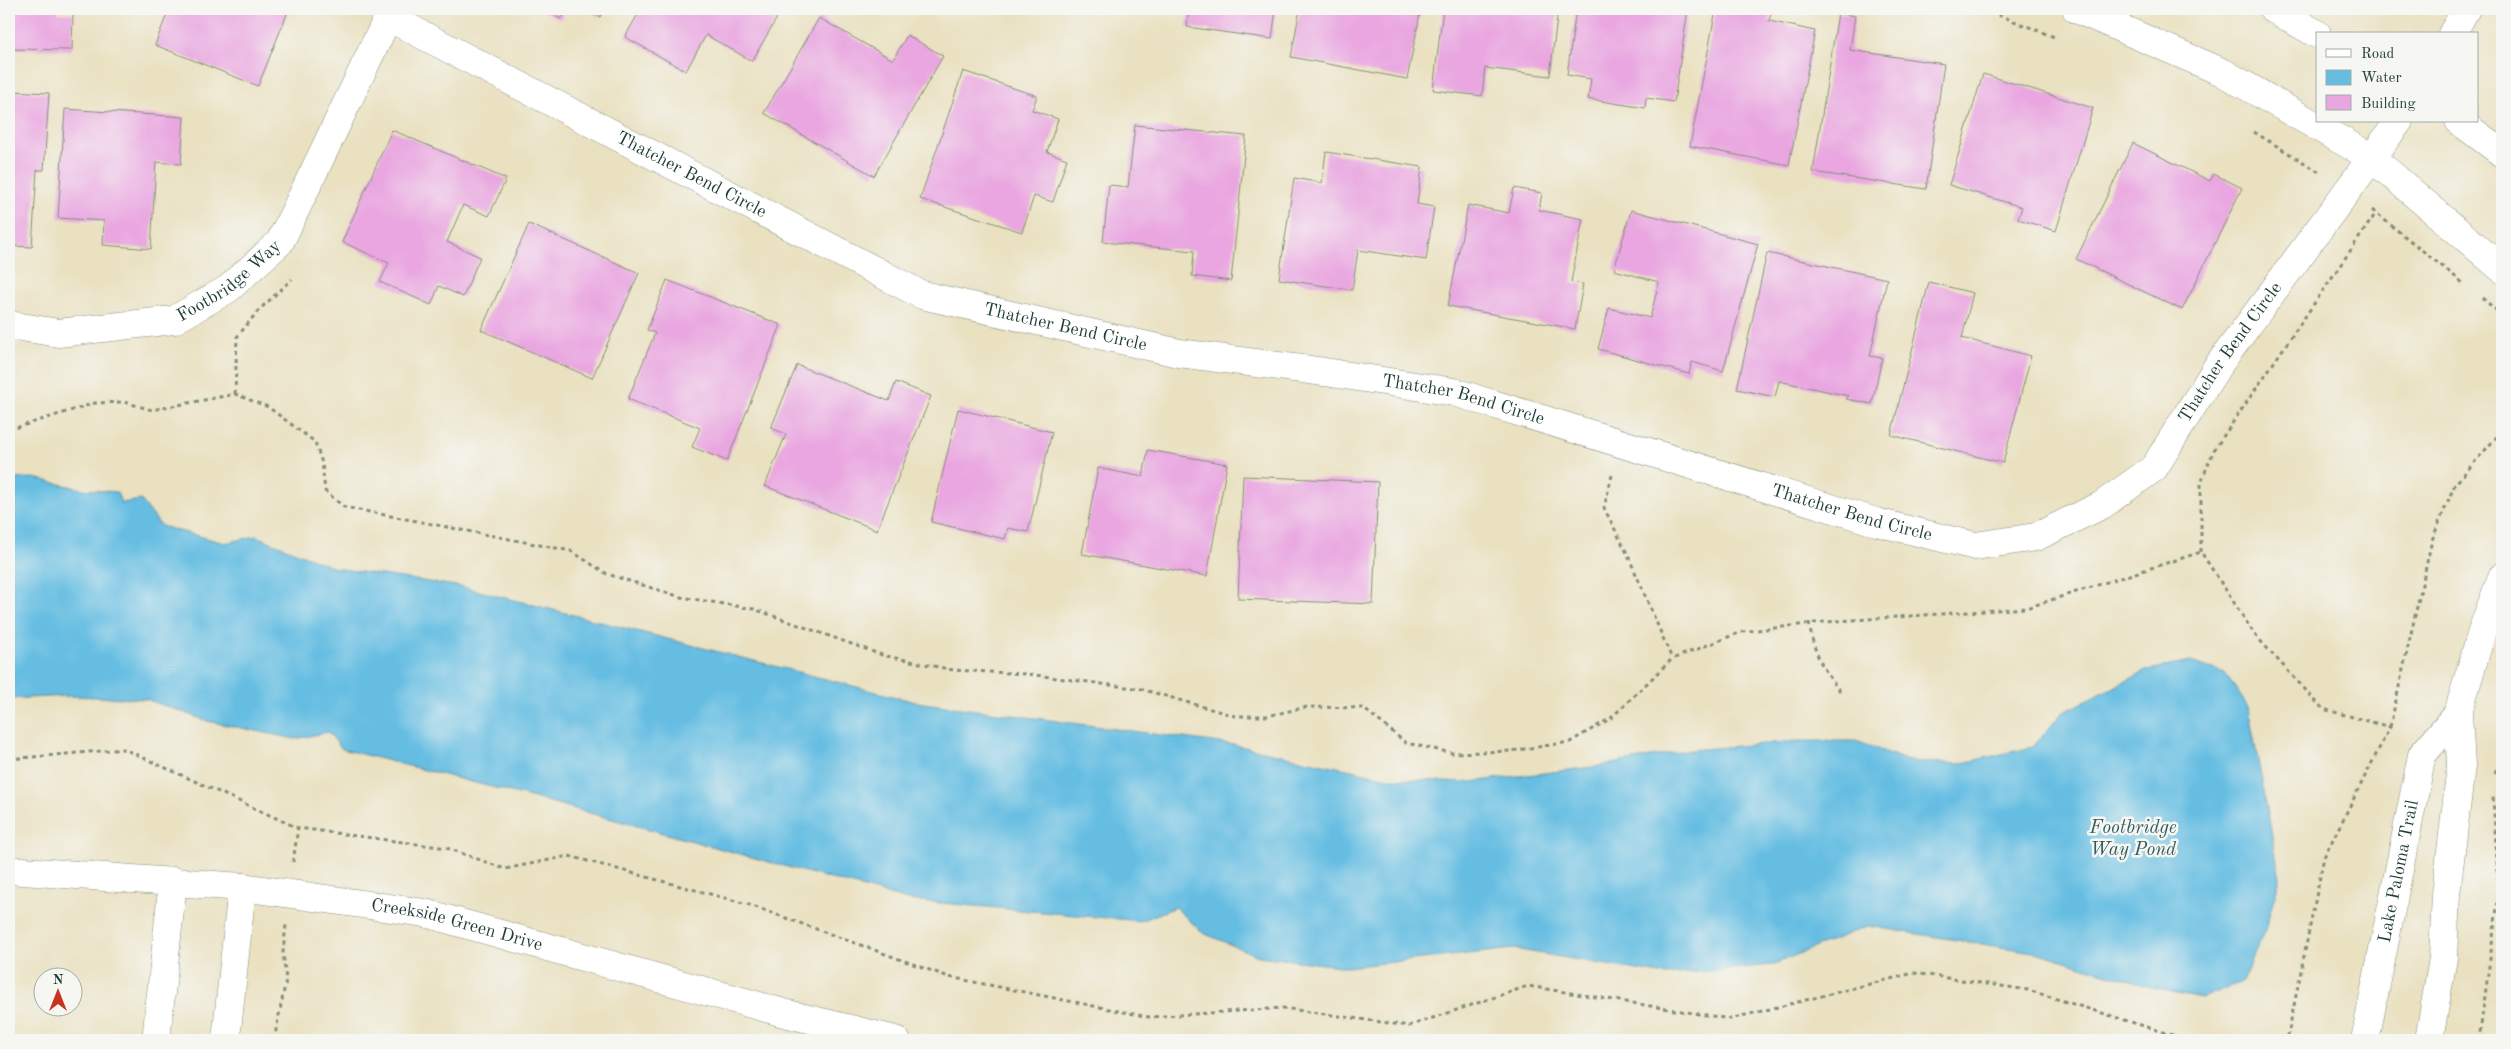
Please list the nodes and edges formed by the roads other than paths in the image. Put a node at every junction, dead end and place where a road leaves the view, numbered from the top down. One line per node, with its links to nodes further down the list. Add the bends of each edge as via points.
1 (2076, 9): 10 (street, via 2222,72)
2 (2273, 9): 6 (street)
3 (2466, 9): 5 (street)
4 (390, 13): 10 (street, Thatcher Bend Circle, via 922,295 1179,353 1454,392 1876,522 1975,546 2036,537 2102,505 2154,468 2217,367); 12 (street, Footbridge Way, via 280,242 228,289 174,320 58,333)
5 (2453, 32)
6 (2316, 33)
7 (2460, 122): 9 (street)
8 (2398, 123): 10 (street, Thatcher Bend Circle)
9 (2502, 153)
10 (2372, 158): 11 (street)
11 (2502, 269)
12 (9, 325)
13 (2502, 577): 14 (street, Lake Paloma Trail)
14 (2458, 713): 21 (street, Lake Paloma Trail, via 2422,755); 22 (street, Lake Paloma Trail, via 2461,766 2446,894 2443,958)
15 (9, 870): 16 (street, Creekside Green Drive)
16 (173, 881): 17 (street, Creekside Green Drive); 18 (street)
17 (242, 887): 19 (street); 20 (street, Creekside Green Drive, via 425,913 784,1013)
18 (156, 1040)
19 (226, 1040)
20 (896, 1040)
21 (2365, 1040)
22 (2430, 1040)

